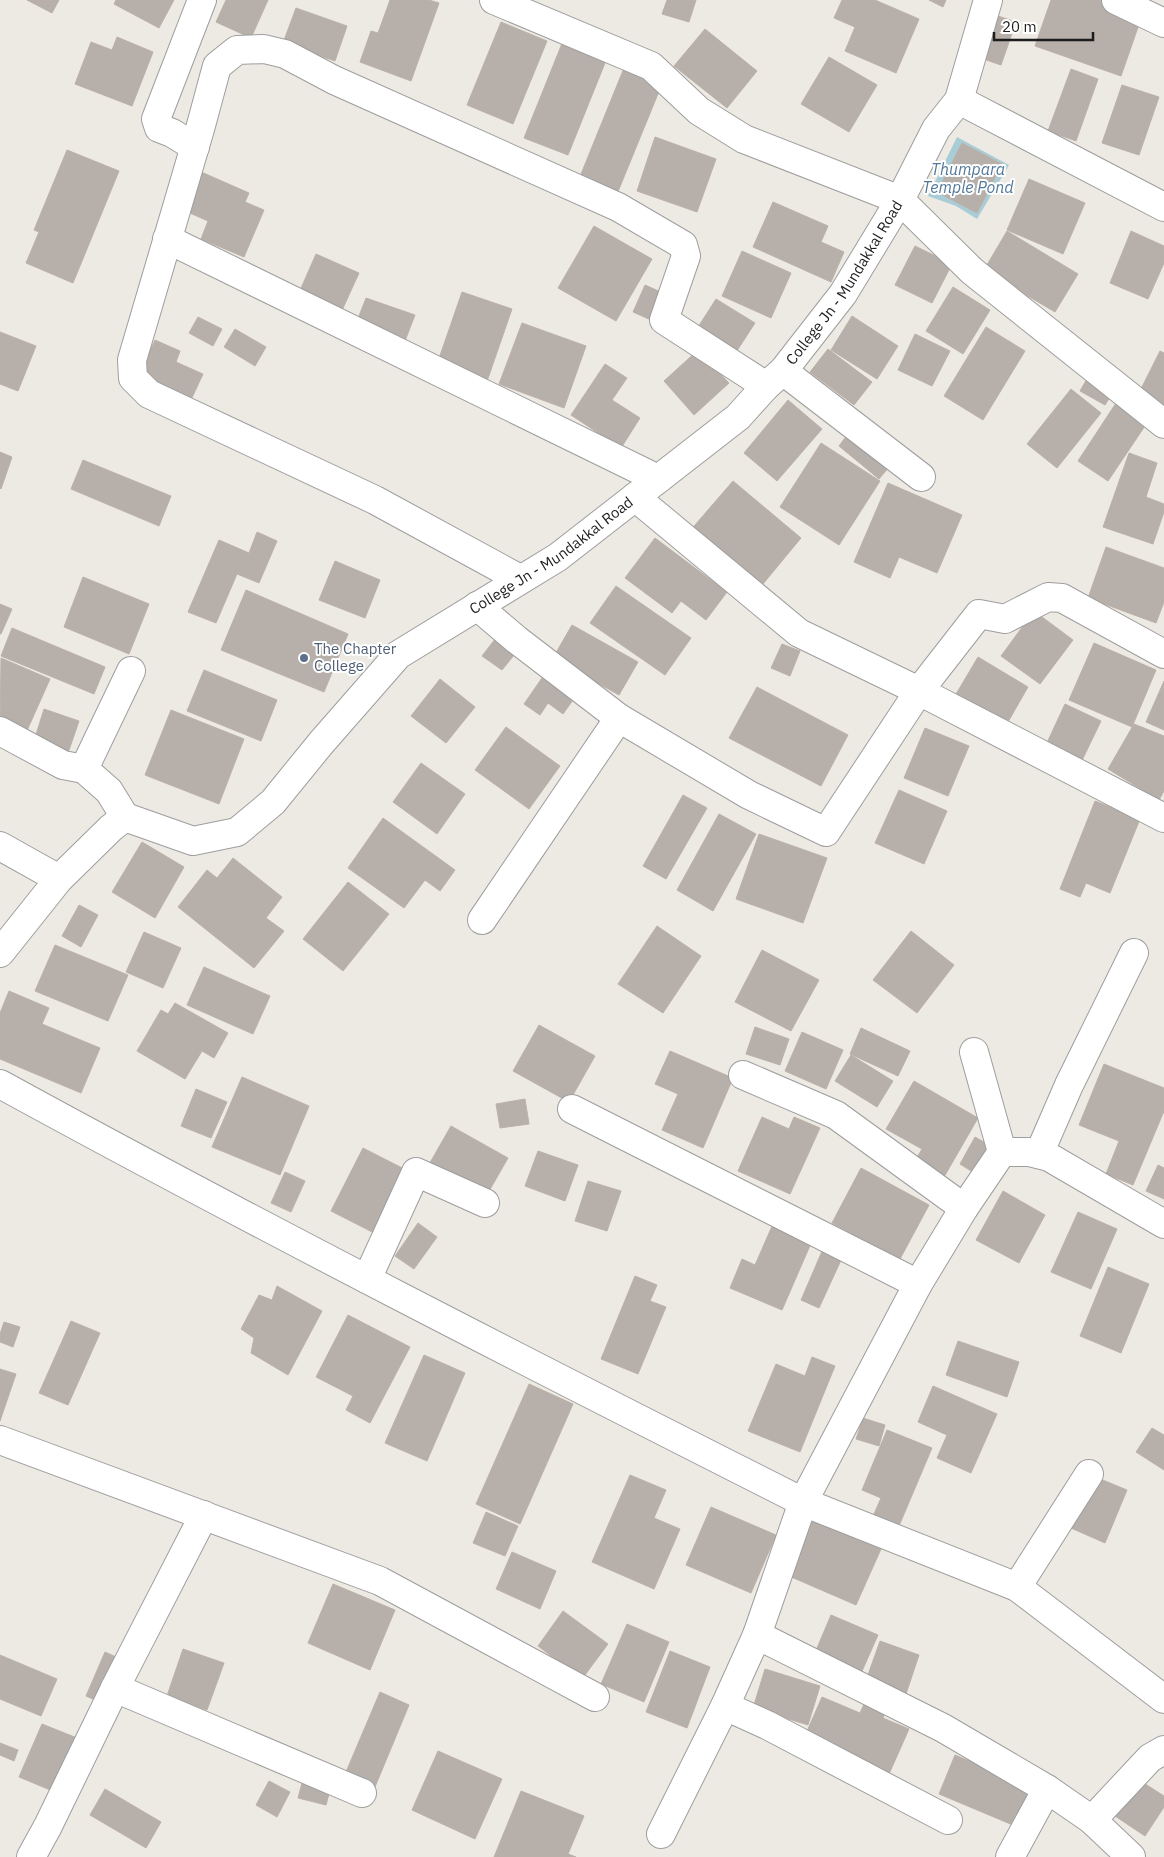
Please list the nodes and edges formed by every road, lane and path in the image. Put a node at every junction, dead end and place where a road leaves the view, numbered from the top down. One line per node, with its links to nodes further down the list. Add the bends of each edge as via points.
1 (202, 0): 7 (street, via 156,119 159,128)
2 (494, 0): 8 (street, via 651,66 699,111 744,139)
3 (988, 0): 6 (street, College Jn - Mundakkal Road)
4 (1116, 0): 5 (street)
5 (1164, 23)
6 (959, 100): 8 (street, College Jn - Mundakkal Road, via 936,129); 9 (street, via 1123,187)
7 (195, 147): 10 (street); 11 (street, via 217,66 237,50 264,49 285,54 334,80 618,207 684,246 686,256 664,320)
8 (900, 200): 11 (street, College Jn - Mundakkal Road, via 843,294); 12 (street, via 972,271)
9 (1162, 202)
10 (167, 239): 14 (street); 16 (street, via 132,360 133,378 149,394 375,500)
11 (774, 379): 13 (street); 14 (street, College Jn - Mundakkal Road, via 738,417)
12 (1164, 424)
13 (921, 477)
14 (658, 479): 15 (street, College Jn - Mundakkal Road)
15 (635, 497): 16 (street, College Jn - Mundakkal Road, via 558,557); 20 (street, via 799,632)
16 (520, 579): 17 (street, College Jn - Mundakkal Road)
17 (477, 606): 21 (street); 24 (street, College Jn - Mundakkal Road, via 398,655 273,802 237,832 193,841)
18 (1164, 654): 20 (street, via 1062,598 1048,597 1005,619 979,614)
19 (131, 671): 23 (street)
20 (919, 690): 21 (street, via 826,832 749,794); 25 (street)
21 (619, 718): 28 (street)
22 (0, 731): 23 (street, via 64,765)
23 (84, 769): 24 (street, via 109,791)
24 (125, 817): 27 (street)
25 (1164, 818)
26 (0, 846): 27 (street)
27 (59, 878): 29 (street)
28 (482, 920)
29 (0, 953)
30 (1134, 953): 36 (street)
31 (974, 1052): 35 (street)
32 (743, 1075): 38 (street, via 836,1115)
33 (0, 1084): 40 (street)
34 (572, 1109): 41 (street)
35 (1002, 1152): 36 (street); 38 (street)
36 (1039, 1154): 39 (street, via 1050,1157)
37 (485, 1203): 40 (street, via 416,1172)
38 (964, 1208): 41 (street)
39 (1164, 1224)
40 (367, 1279): 44 (street)
41 (918, 1284): 44 (street)
42 (0, 1440): 45 (street)
43 (1088, 1474): 46 (street)
44 (803, 1502): 46 (street); 47 (street)
45 (204, 1515): 48 (street); 49 (street, via 380,1581)
46 (1017, 1587): 50 (street)
47 (757, 1634): 51 (street); 53 (street, via 943,1728)
48 (115, 1688): 54 (street); 58 (street)
49 (596, 1697)
50 (1164, 1699)
51 (725, 1706): 55 (street); 57 (street)
52 (1164, 1750): 56 (street, via 1150,1758)
53 (1047, 1790): 56 (street); 59 (street)
54 (362, 1794)
55 (948, 1820)
56 (1092, 1820): 60 (street)
57 (661, 1834)
58 (31, 1857)
59 (1010, 1857)
60 (1131, 1857)

